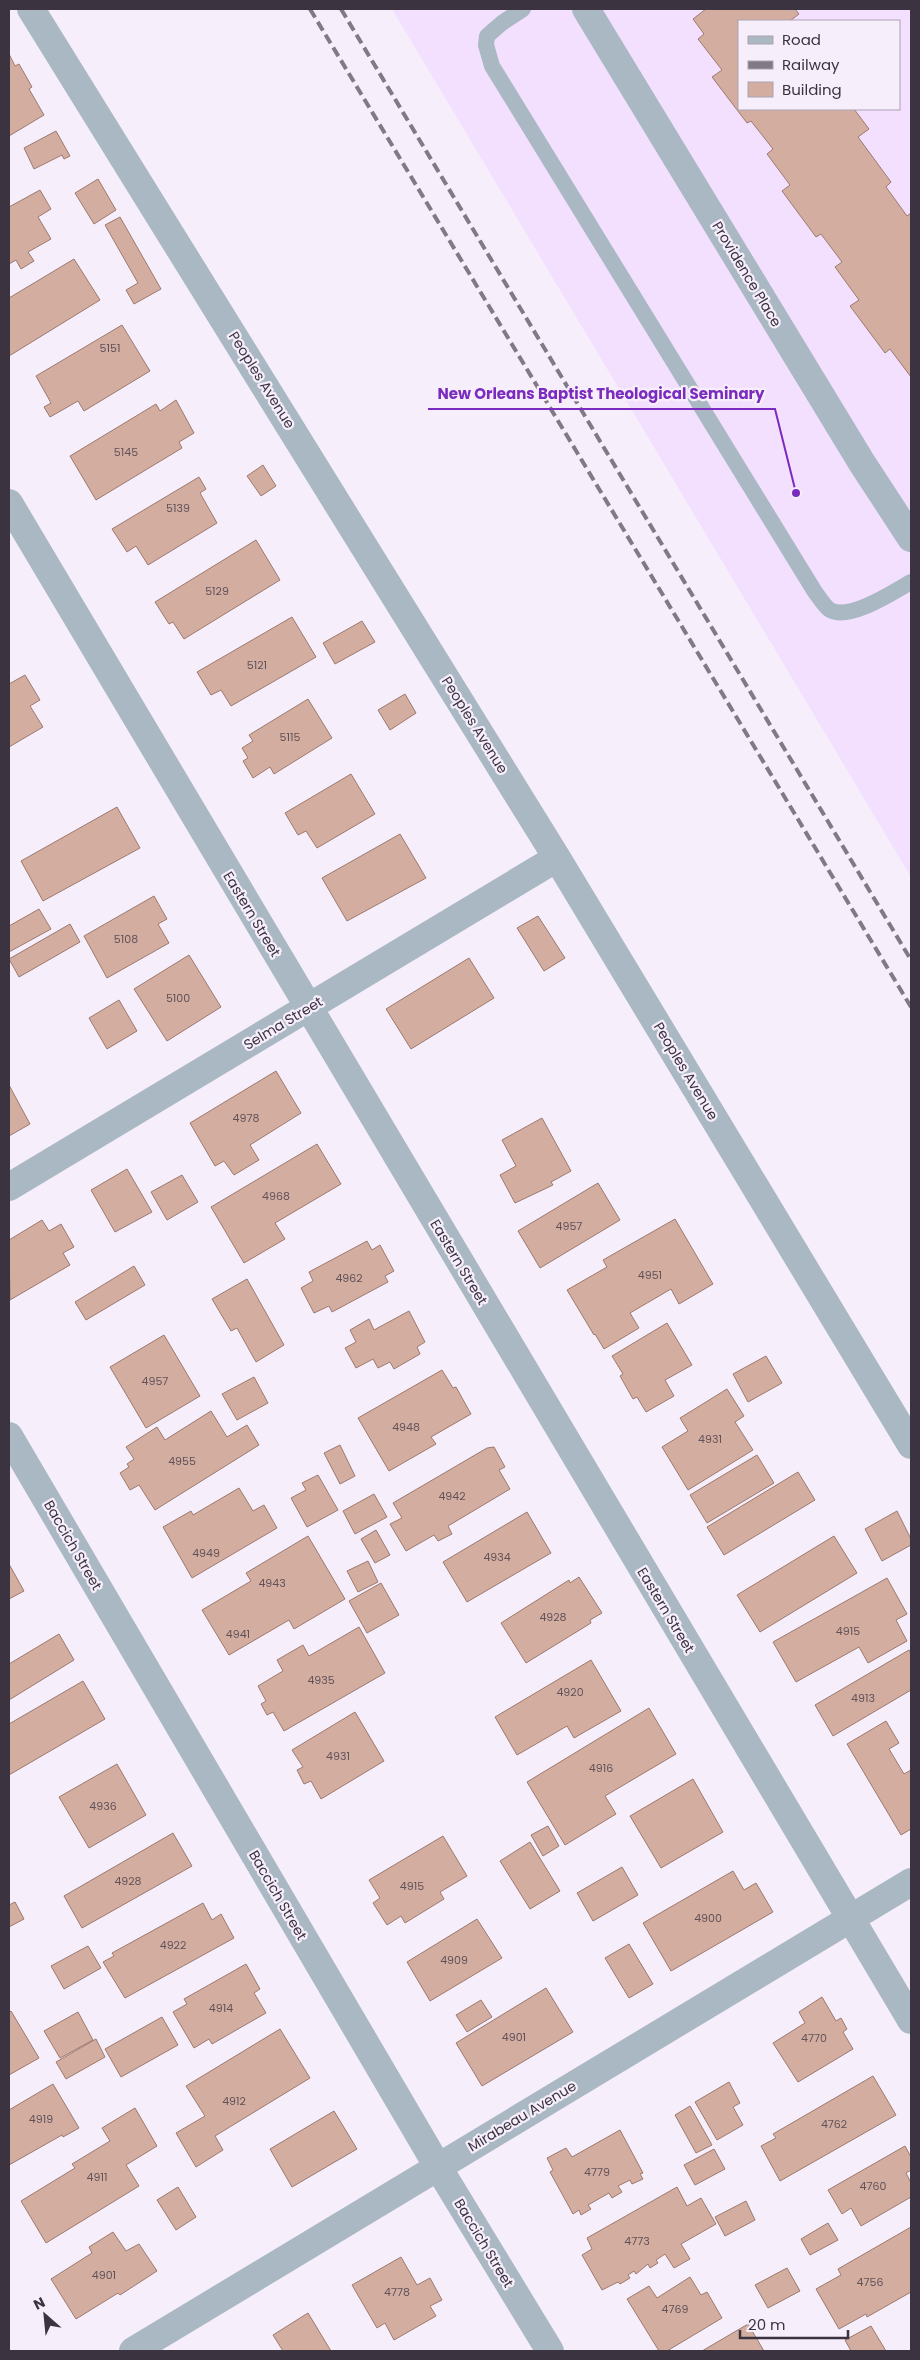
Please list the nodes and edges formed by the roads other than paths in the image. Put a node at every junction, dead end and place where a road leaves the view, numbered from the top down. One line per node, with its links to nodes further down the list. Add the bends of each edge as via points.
1 (31, 9): 7 (street, Peoples Avenue)
2 (523, 9): 6 (lane, via 487,36 492,66 815,592 830,610 846,613)
3 (586, 9): 5 (street, Providence Place)
4 (9, 503): 8 (street, Eastern Street)
5 (911, 538)
6 (911, 582)
7 (557, 858): 8 (street, Selma Street); 11 (street, Peoples Avenue)
8 (308, 1008): 9 (street, Selma Street); 13 (street, Eastern Street)
9 (9, 1186)
10 (9, 1436): 15 (street, Baccich Street)
11 (911, 1445)
12 (911, 1882): 13 (street, Mirabeau Avenue)
13 (850, 1918): 14 (street, Eastern Street); 15 (street, Mirabeau Avenue)
14 (911, 2020)
15 (438, 2167): 16 (street, Mirabeau Avenue); 17 (street, Baccich Street)
16 (133, 2351)
17 (550, 2351)

